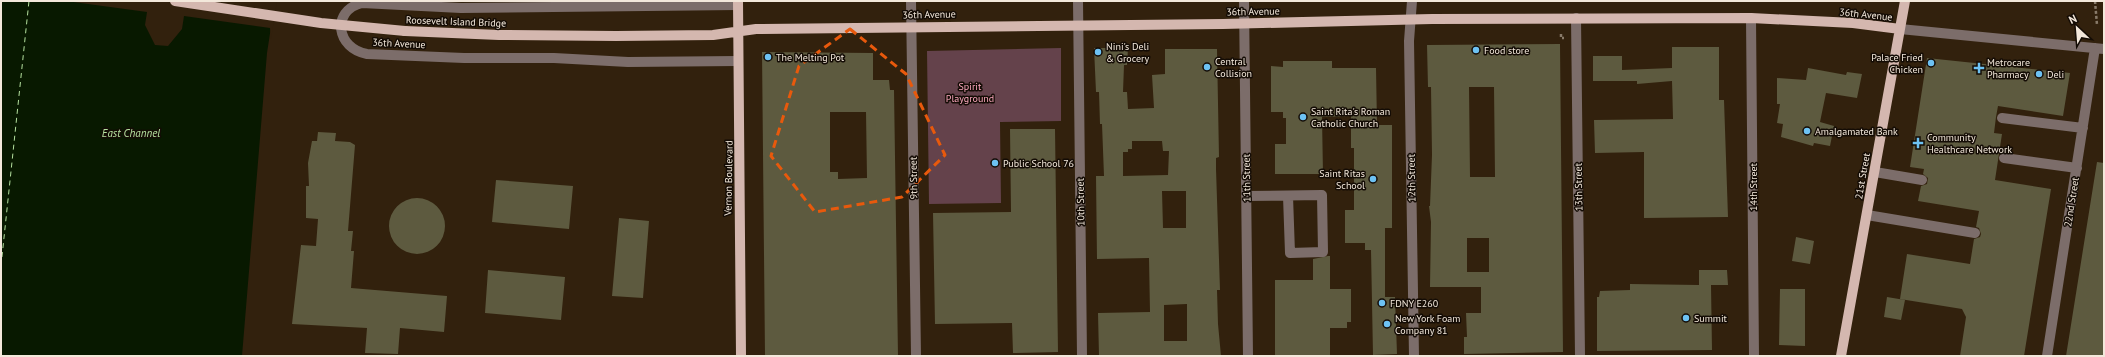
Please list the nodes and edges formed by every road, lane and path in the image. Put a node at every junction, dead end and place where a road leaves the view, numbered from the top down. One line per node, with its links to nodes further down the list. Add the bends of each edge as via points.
1 (175, 1): 17 (main road, Roosevelt Island Bridge, bridge, via 321,23 405,31 616,36 713,35)
2 (911, 1): 15 (street, 9th Street)
3 (1078, 1): 13 (street, 10th Street)
4 (1244, 1): 12 (street, 11th Street)
5 (1412, 1): 11 (street, 12th Street)
6 (1905, 1): 16 (main road, 21st Street)
7 (2095, 1): 14 (path)
8 (738, 3): 17 (main road, Vernon Boulevard); 21 (street, 36th Avenue, via 461,8 362,3 352,6 345,12 341,31 346,43 353,49 367,54 628,62)
9 (1576, 18): 10 (main road, 36th Avenue); 11 (main road, 36th Avenue); 37 (street, 13th Street)
10 (1751, 18): 16 (main road, 36th Avenue, via 1853,23); 38 (street, 14th Street)
11 (1411, 20): 12 (main road, 36th Avenue); 36 (street, 12th Street, via 1409,41)
12 (1244, 23): 13 (main road, 36th Avenue); 28 (street, 11th Street)
13 (1078, 25): 15 (main road, 36th Avenue); 34 (street, 10th Street)
14 (2097, 25)
15 (911, 26): 17 (main road, 36th Avenue, via 756,29); 33 (street, 9th Street)
16 (1900, 29): 20 (street, 36th Avenue); 26 (main road, 21st Street)
17 (737, 32): 21 (main road, Vernon Boulevard)
18 (1561, 34): 19 (path, via 1561,38)
19 (1565, 38)
20 (2099, 48): 23 (street, 22nd Street)
21 (738, 61): 32 (main road, Vernon Boulevard)
22 (2002, 118): 23 (street)
23 (2083, 128): 25 (street, 22nd Street)
24 (2004, 158): 25 (street)
25 (2077, 168): 40 (street, 22nd Street)
26 (1875, 172): 27 (street); 30 (main road, 21st Street)
27 (1922, 180)
28 (1246, 196): 29 (street); 35 (street, 11th Street)
29 (1288, 196): 29 (street, via 1290,253 1323,252 1322,195)
30 (1867, 215): 31 (street); 39 (main road, 21st Street)
31 (1975, 233)
32 (741, 356)
33 (916, 356)
34 (1082, 356)
35 (1248, 356)
36 (1414, 356)
37 (1580, 356)
38 (1754, 356)
39 (1841, 356)
40 (2047, 356)

